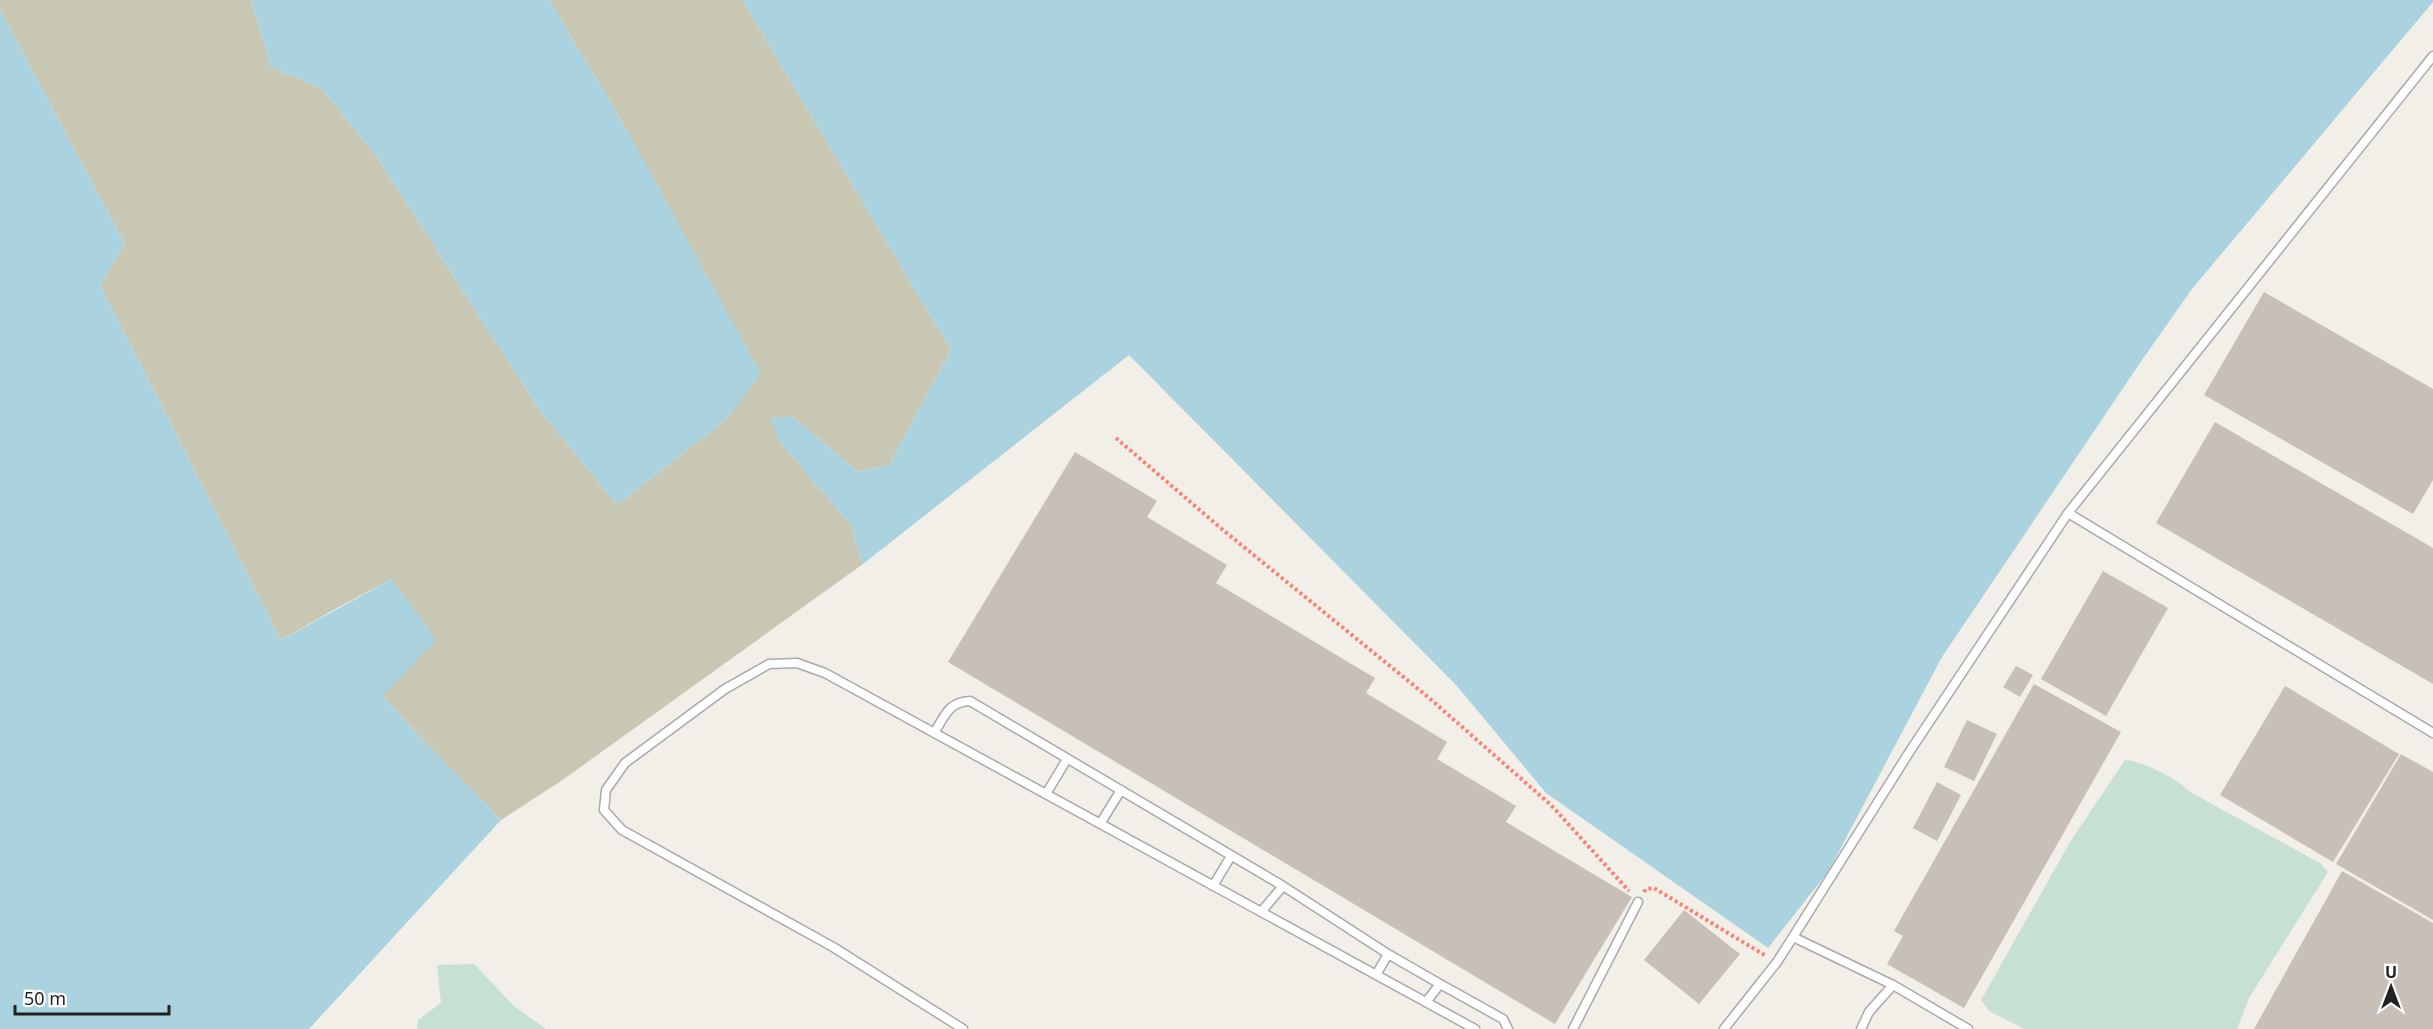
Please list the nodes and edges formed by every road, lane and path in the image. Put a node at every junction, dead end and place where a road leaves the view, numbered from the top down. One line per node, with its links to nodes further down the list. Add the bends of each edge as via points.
1 (2433, 56): 3 (lane)
2 (1116, 438): 13 (path, via 1428,697 1542,797)
3 (2068, 513): 5 (lane); 15 (lane, via 1910,751)
4 (934, 733): 6 (lane, via 952,705 970,701); 8 (lane); 22 (lane, via 825,673 797,663 769,664 725,689 625,763 606,790 604,810 622,830 833,947)
5 (2433, 733)
6 (1067, 759): 7 (lane); 8 (lane)
7 (1121, 790): 9 (lane); 10 (lane)
8 (1046, 794): 9 (lane)
9 (1100, 824): 11 (lane)
10 (1231, 856): 11 (lane); 12 (lane)
11 (1213, 885): 14 (lane)
12 (1283, 886): 14 (lane); 16 (lane)
13 (1638, 902): 17 (path, via 1646,889 1654,888); 25 (lane)
14 (1261, 912): 18 (lane)
15 (1793, 937): 17 (lane); 20 (lane)
16 (1388, 954): 18 (lane); 19 (lane)
17 (1777, 962): 26 (lane)
18 (1376, 975): 21 (lane)
19 (1440, 984): 21 (lane); 24 (lane, via 1503,1019)
20 (1893, 985): 27 (lane, via 1869,1012); 28 (lane)
21 (1426, 1002): 23 (lane)
22 (963, 1029)
23 (1475, 1029)
24 (1508, 1029)
25 (1573, 1029)
26 (1724, 1029)
27 (1861, 1029)
28 (1968, 1029)

